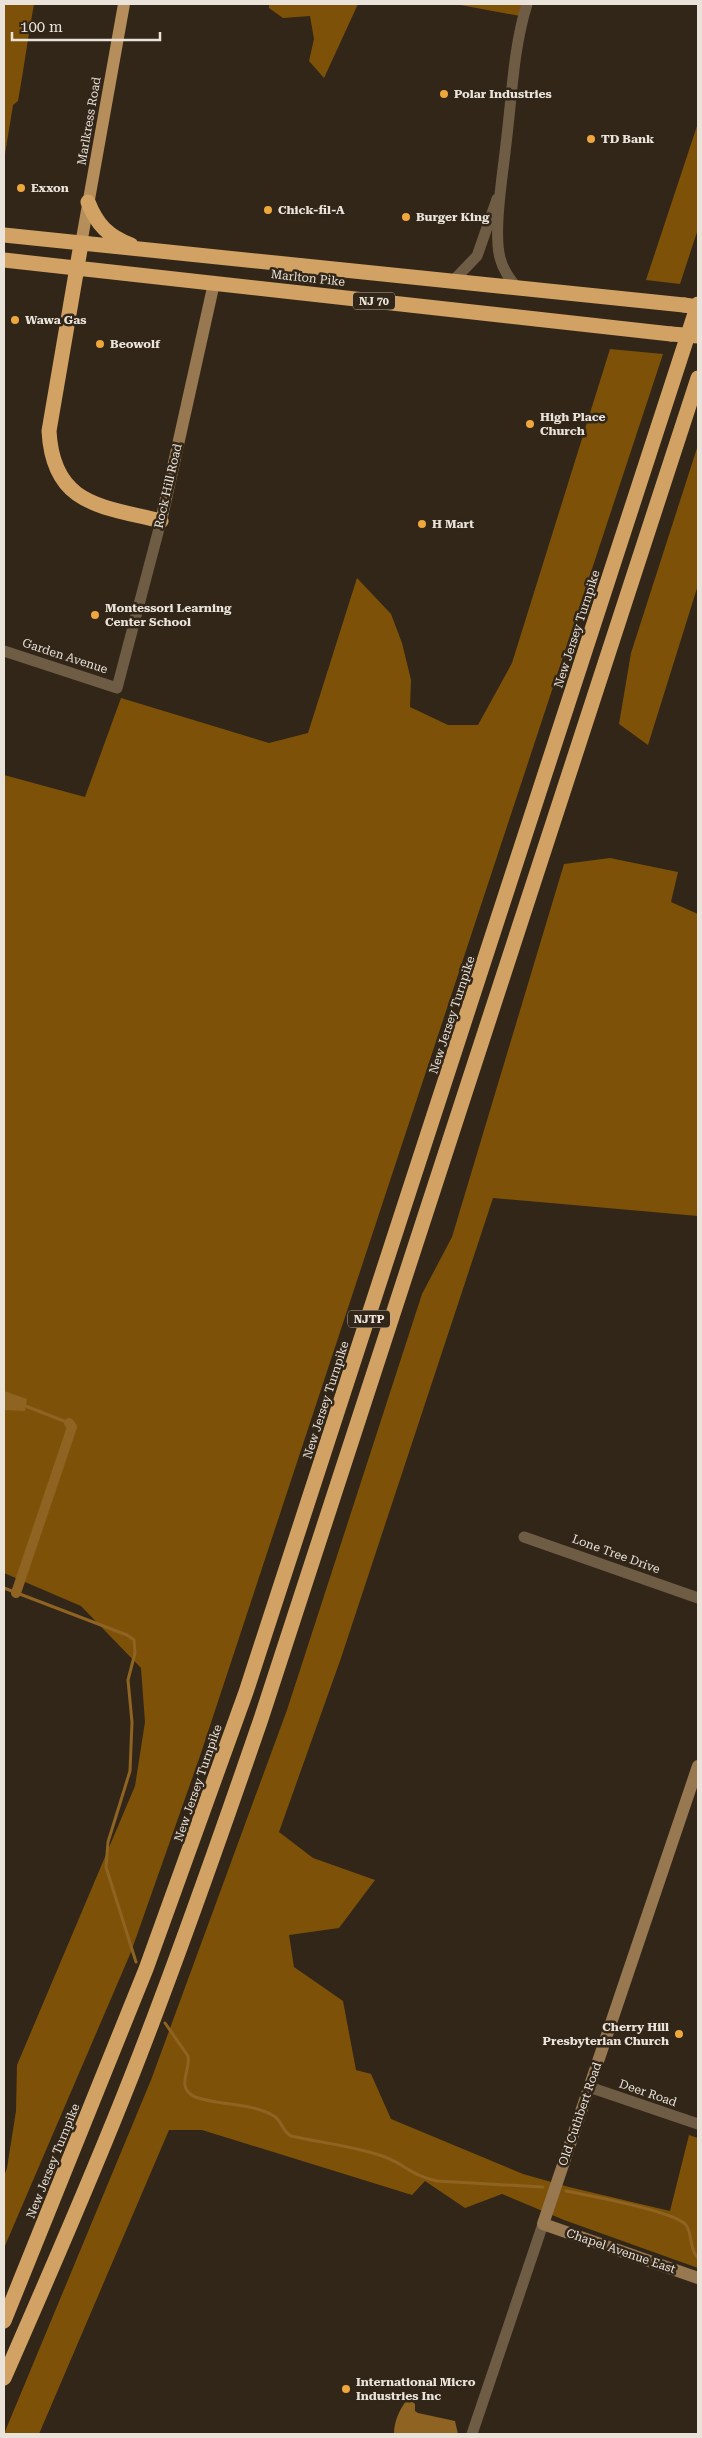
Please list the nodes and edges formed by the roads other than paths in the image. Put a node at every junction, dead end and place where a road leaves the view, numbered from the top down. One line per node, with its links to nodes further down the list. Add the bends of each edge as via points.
1 (124, 4): 4 (main road, Marlkress Road)
2 (527, 4): 3 (street, via 518,42)
3 (501, 185): 10 (street, via 477,256); 12 (street, via 500,258 506,274)
4 (88, 202): 6 (main road, Marlkress Road); 7 (highway, via 103,230)
5 (4, 235): 6 (highway, Marlton Pike / NJ 70)
6 (81, 244): 7 (highway, Marlton Pike / NJ 70); 9 (highway)
7 (144, 250): 10 (highway, Marlton Pike / NJ 70)
8 (4, 260): 9 (highway, Marlton Pike / NJ 70)
9 (77, 267): 11 (highway, Marlton Pike / NJ 70); 16 (highway, via 49,431 50,451 64,483 75,494 90,503)
10 (453, 281): 12 (highway, Marlton Pike / NJ 70)
11 (214, 283): 14 (highway, Marlton Pike / NJ 70, bridge); 16 (street, Rock Hill Road)
12 (517, 288): 13 (highway, Marlton Pike / NJ 70)
13 (693, 305): 26 (highway, New Jersey Turnpike / NJTP, via 429,1136 246,1692 146,1969)
14 (698, 336)
15 (698, 378): 27 (highway, NJTP, via 255,1738 132,2075)
16 (161, 521): 18 (street, Rock Hill Road)
17 (4, 651): 18 (street, Garden Avenue)
18 (117, 688)
19 (524, 1537): 20 (street, Lone Tree Drive)
20 (698, 1598)
21 (698, 1766): 22 (street, Old Cuthbert Road)
22 (589, 2087): 23 (street, Deer Road); 24 (street, Old Cuthbert Road)
23 (698, 2124)
24 (543, 2224): 25 (street, Chapel Avenue East); 28 (street, Old Cuthbert Road)
25 (698, 2278)
26 (4, 2321)
27 (4, 2378)
28 (472, 2434)

